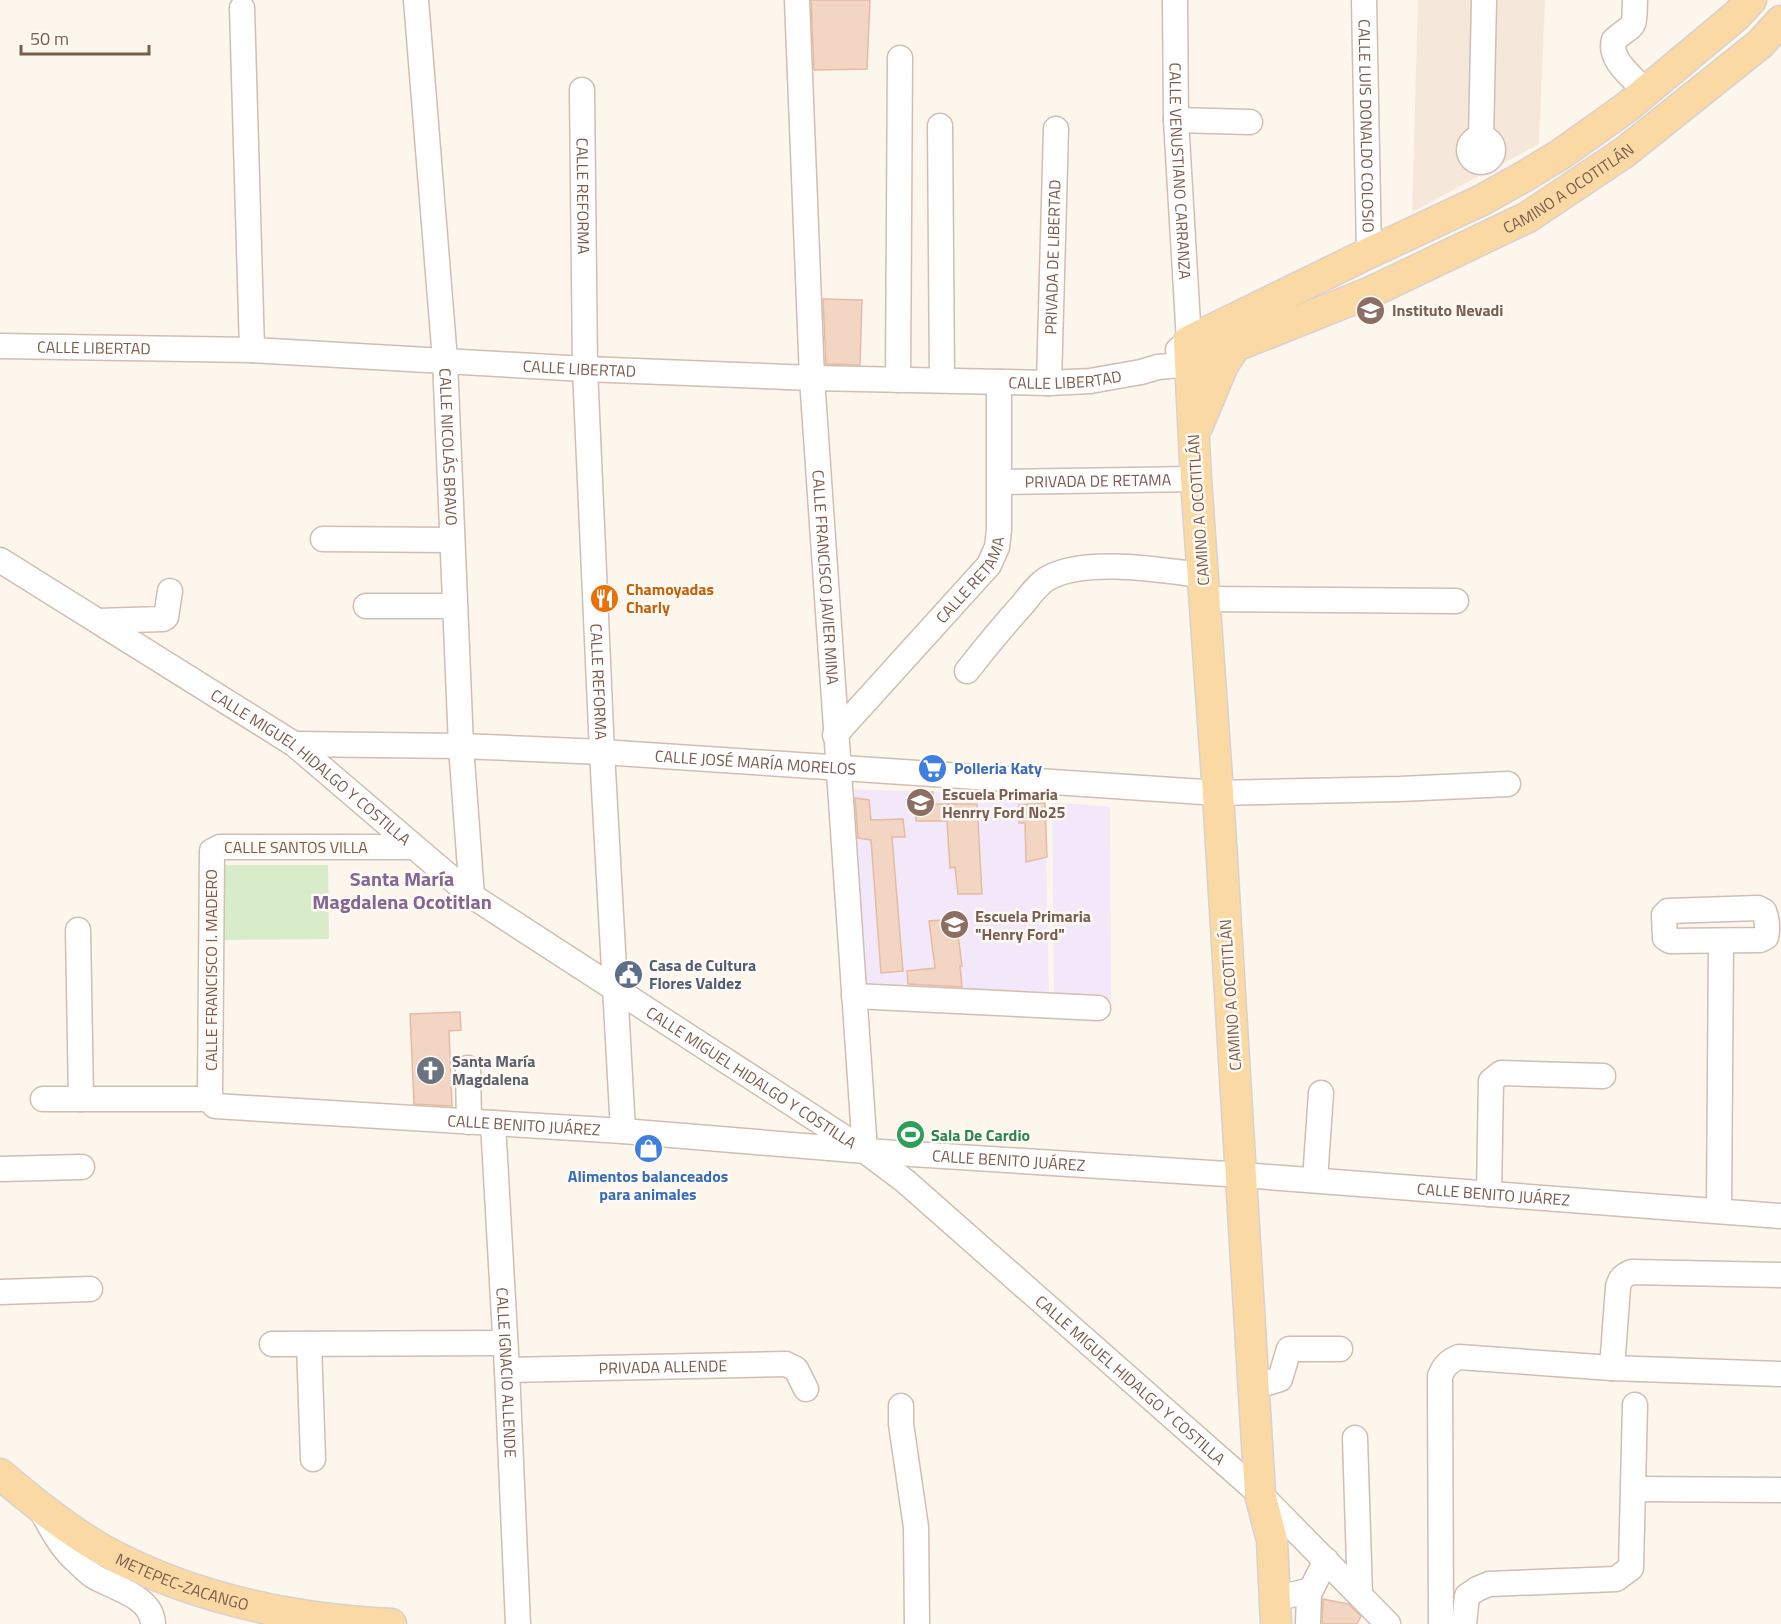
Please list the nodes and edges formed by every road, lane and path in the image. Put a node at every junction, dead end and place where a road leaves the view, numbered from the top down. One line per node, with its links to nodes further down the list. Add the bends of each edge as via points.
1 (416, 0): 24 (street, CALLE NICOLÁS BRAVO)
2 (797, 0): 26 (street, CALLE FRANCISCO JAVIER MINA)
3 (1175, 0): 14 (street, CALLE VENUSTIANO CARRANZA)
4 (1364, 0): 19 (street, CALLE LUIS DONALDO COLOSIO)
5 (1484, 0): 18 (street, via 1481,138 1488,140 1492,153 1481,161)
6 (1635, 0): 13 (street, via 1635,22 1614,40 1613,49 1617,60)
7 (242, 8): 22 (street)
8 (1743, 8): 10 (main road); 13 (main road, CAMINO A OCOTITLÁN)
9 (1781, 21): 10 (main road, CAMINO A OCOTITLÁN)
10 (1760, 44): 20 (main road, CAMINO A OCOTITLÁN, via 1625,152 1528,217 1371,292)
11 (900, 58): 28 (street)
12 (582, 90): 25 (street, CALLE REFORMA)
13 (1645, 91): 18 (main road, CAMINO A OCOTITLÁN, via 1561,154)
14 (1176, 120): 15 (street); 23 (street, CALLE VENUSTIANO CARRANZA)
15 (1250, 122)
16 (940, 126): 27 (street)
17 (1056, 129): 30 (street, PRIVADA DE LIBERTAD)
18 (1482, 200): 19 (main road, CAMINO A OCOTITLÁN)
19 (1369, 253): 23 (main road, CAMINO A OCOTITLÁN)
20 (1236, 345): 23 (main road, CAMINO A OCOTITLÁN); 31 (main road, via 1223,365)
21 (0, 346): 22 (street, CALLE LIBERTAD)
22 (252, 350): 24 (street, CALLE LIBERTAD)
23 (1190, 353): 30 (street, CALLE LIBERTAD, via 1141,372); 31 (main road, CAMINO A OCOTITLÁN)
24 (445, 360): 25 (street, CALLE LIBERTAD); 35 (street, CALLE NICOLÁS BRAVO)
25 (585, 369): 26 (street, CALLE LIBERTAD); 47 (street, CALLE REFORMA)
26 (812, 378): 28 (street, CALLE LIBERTAD); 44 (street, CALLE FRANCISCO JAVIER MINA)
27 (942, 379): 28 (street, CALLE LIBERTAD); 29 (street, CALLE LIBERTAD)
28 (898, 380)
29 (999, 382): 30 (street, CALLE LIBERTAD); 33 (street, CALLE RETAMA)
30 (1049, 383)
31 (1193, 439): 32 (main road, CAMINO A OCOTITLÁN)
32 (1196, 479): 33 (street, PRIVADA DE RETAMA); 37 (main road, CAMINO A OCOTITLÁN)
33 (1000, 482): 44 (street, CALLE RETAMA, via 997,547 989,565)
34 (323, 538): 35 (street)
35 (452, 540): 41 (street, CALLE NICOLÁS BRAVO)
36 (0, 560): 42 (street, CALLE MIGUEL HIDALGO Y COSTILLA)
37 (1203, 587): 39 (street); 43 (street, via 1132,568 1091,568 1049,578); 50 (main road, CAMINO A OCOTITLÁN)
38 (170, 591): 42 (street, via 163,619)
39 (1456, 601)
40 (366, 606): 41 (street)
41 (455, 606): 46 (street, CALLE NICOLÁS BRAVO)
42 (98, 621): 45 (street, CALLE MIGUEL HIDALGO Y COSTILLA)
43 (967, 671)
44 (835, 735): 48 (street, CALLE FRANCISCO JAVIER MINA)
45 (294, 744): 46 (street, CALLE JOSÉ MARÍA MORELOS); 51 (street, CALLE MIGUEL HIDALGO Y COSTILLA)
46 (461, 746): 47 (street, CALLE JOSÉ MARÍA MORELOS); 53 (street, CALLE NICOLÁS BRAVO)
47 (602, 752): 48 (street, CALLE JOSÉ MARÍA MORELOS); 56 (street, CALLE REFORMA)
48 (839, 767): 50 (street, CALLE JOSÉ MARÍA MORELOS); 57 (street, CALLE FRANCISCO JAVIER MINA)
49 (1508, 784): 50 (street, CALLE JOSÉ MARÍA MORELOS)
50 (1218, 793): 71 (main road, CAMINO A OCOTITLÁN)
51 (413, 847): 52 (street, CALLE SANTOS VILLA); 53 (street, CALLE MIGUEL HIDALGO Y COSTILLA)
52 (216, 848): 62 (street, CALLE FRANCISCO I. MADERO, via 212,851)
53 (472, 896): 56 (street, CALLE MIGUEL HIDALGO Y COSTILLA)
54 (78, 930): 64 (street)
55 (1721, 941): 74 (street)
56 (615, 990): 67 (street, CALLE REFORMA); 68 (street, CALLE MIGUEL HIDALGO Y COSTILLA)
57 (854, 996): 58 (street); 68 (street, CALLE FRANCISCO JAVIER MINA)
58 (1098, 1008)
59 (468, 1068): 65 (street)
60 (1603, 1076): 73 (street, via 1501,1073 1491,1081)
61 (1321, 1093): 72 (street)
62 (210, 1096): 64 (street); 65 (street, CALLE BENITO JUÁREZ, via 212,1103 222,1108)
63 (43, 1099): 64 (street)
64 (81, 1099)
65 (469, 1122): 66 (street, CALLE BENITO JUÁREZ)
66 (493, 1123): 67 (street, CALLE BENITO JUÁREZ); 81 (street, CALLE IGNACIO ALLENDE)
67 (623, 1131): 68 (street, CALLE BENITO JUÁREZ)
68 (865, 1151): 71 (street, CALLE BENITO JUÁREZ); 95 (street, CALLE MIGUEL HIDALGO Y COSTILLA, via 905,1181)
69 (82, 1167): 70 (street)
70 (0, 1169)
71 (1242, 1175): 72 (street, CALLE BENITO JUÁREZ); 86 (main road, CAMINO A OCOTITLÁN)
72 (1315, 1180): 73 (street, CALLE BENITO JUÁREZ)
73 (1488, 1194): 74 (street, CALLE BENITO JUÁREZ)
74 (1719, 1211): 75 (street, CALLE BENITO JUÁREZ)
75 (1781, 1216)
76 (1781, 1275): 83 (street, via 1625,1275 1618,1287)
77 (90, 1289): 78 (street)
78 (0, 1292)
79 (272, 1344): 80 (street)
80 (309, 1344): 81 (street); 91 (street)
81 (505, 1344): 84 (street, CALLE IGNACIO ALLENDE)
82 (1340, 1349): 86 (street, via 1289,1349 1280,1379)
83 (1612, 1368): 85 (street); 107 (street, via 1459,1357 1443,1367)
84 (507, 1370): 87 (street, PRIVADA ALLENDE, via 786,1364 796,1370); 103 (street, CALLE IGNACIO ALLENDE)
85 (1781, 1374)
86 (1254, 1388): 95 (main road, CAMINO A OCOTITLÁN)
87 (806, 1389)
88 (1635, 1405): 93 (street)
89 (901, 1406): 104 (street, via 916,1527)
90 (1355, 1438): 99 (street)
91 (313, 1459)
92 (0, 1474): 96 (main road, METEPEC-ZACANGO)
93 (1634, 1489): 94 (street); 108 (street, via 1631,1568 1624,1575 1616,1579 1489,1584 1467,1596)
94 (1781, 1490)
95 (1260, 1494): 97 (street, CALLE MIGUEL HIDALGO Y COSTILLA); 100 (main road, CAMINO A OCOTITLÁN, via 1272,1540)
96 (40, 1508): 101 (street, via 56,1538 74,1559 92,1575 135,1597 150,1611); 102 (main road, METEPEC-ZACANGO, via 101,1549 162,1579 274,1610 340,1622)
97 (1326, 1560): 98 (street); 99 (street, CALLE MIGUEL HIDALGO Y COSTILLA)
98 (1309, 1591): 100 (street); 105 (street)
99 (1360, 1595): 106 (street, CALLE MIGUEL HIDALGO Y COSTILLA)
100 (1275, 1611)
101 (153, 1624)
102 (391, 1624)
103 (518, 1624)
104 (916, 1624)
105 (1308, 1624)
106 (1388, 1624)
107 (1441, 1624)
108 (1464, 1624)

